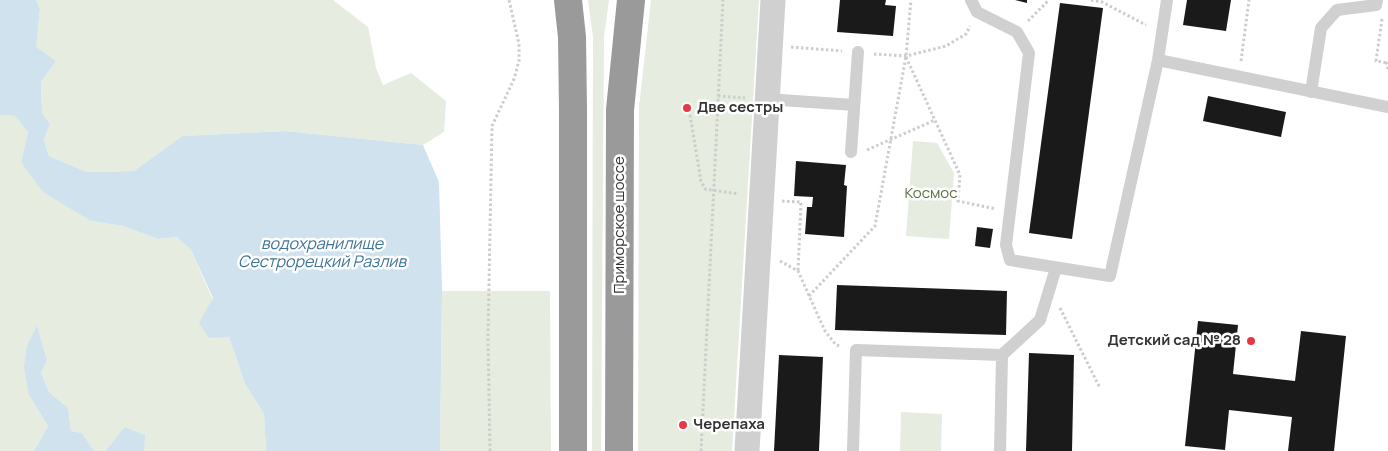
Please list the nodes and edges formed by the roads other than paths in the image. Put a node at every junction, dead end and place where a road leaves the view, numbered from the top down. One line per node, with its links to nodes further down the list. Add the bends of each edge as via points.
1 (568, 0): 16 (highway, via 574,110)
2 (631, 0): 17 (highway, Приморское шоссе, via 620,110)
3 (772, 0): 10 (street)
4 (1167, 0): 8 (lane)
5 (1376, 2): 9 (lane, via 1337,10 1321,28)
6 (974, 6): 14 (lane, via 1017,32 1029,53 1008,223 1006,245 1010,260)
7 (858, 52): 11 (lane)
8 (1158, 60): 9 (lane); 14 (lane, via 1110,276)
9 (1311, 92): 12 (lane)
10 (766, 99): 11 (lane); 18 (street, via 768,198)
11 (854, 105): 13 (lane)
12 (1388, 107)
13 (851, 152)
14 (1056, 268): 15 (lane, via 1040,320)
15 (1002, 355): 19 (lane, via 856,350); 20 (lane)
16 (573, 451)
17 (619, 451)
18 (747, 451)
19 (853, 451)
20 (1000, 451)

